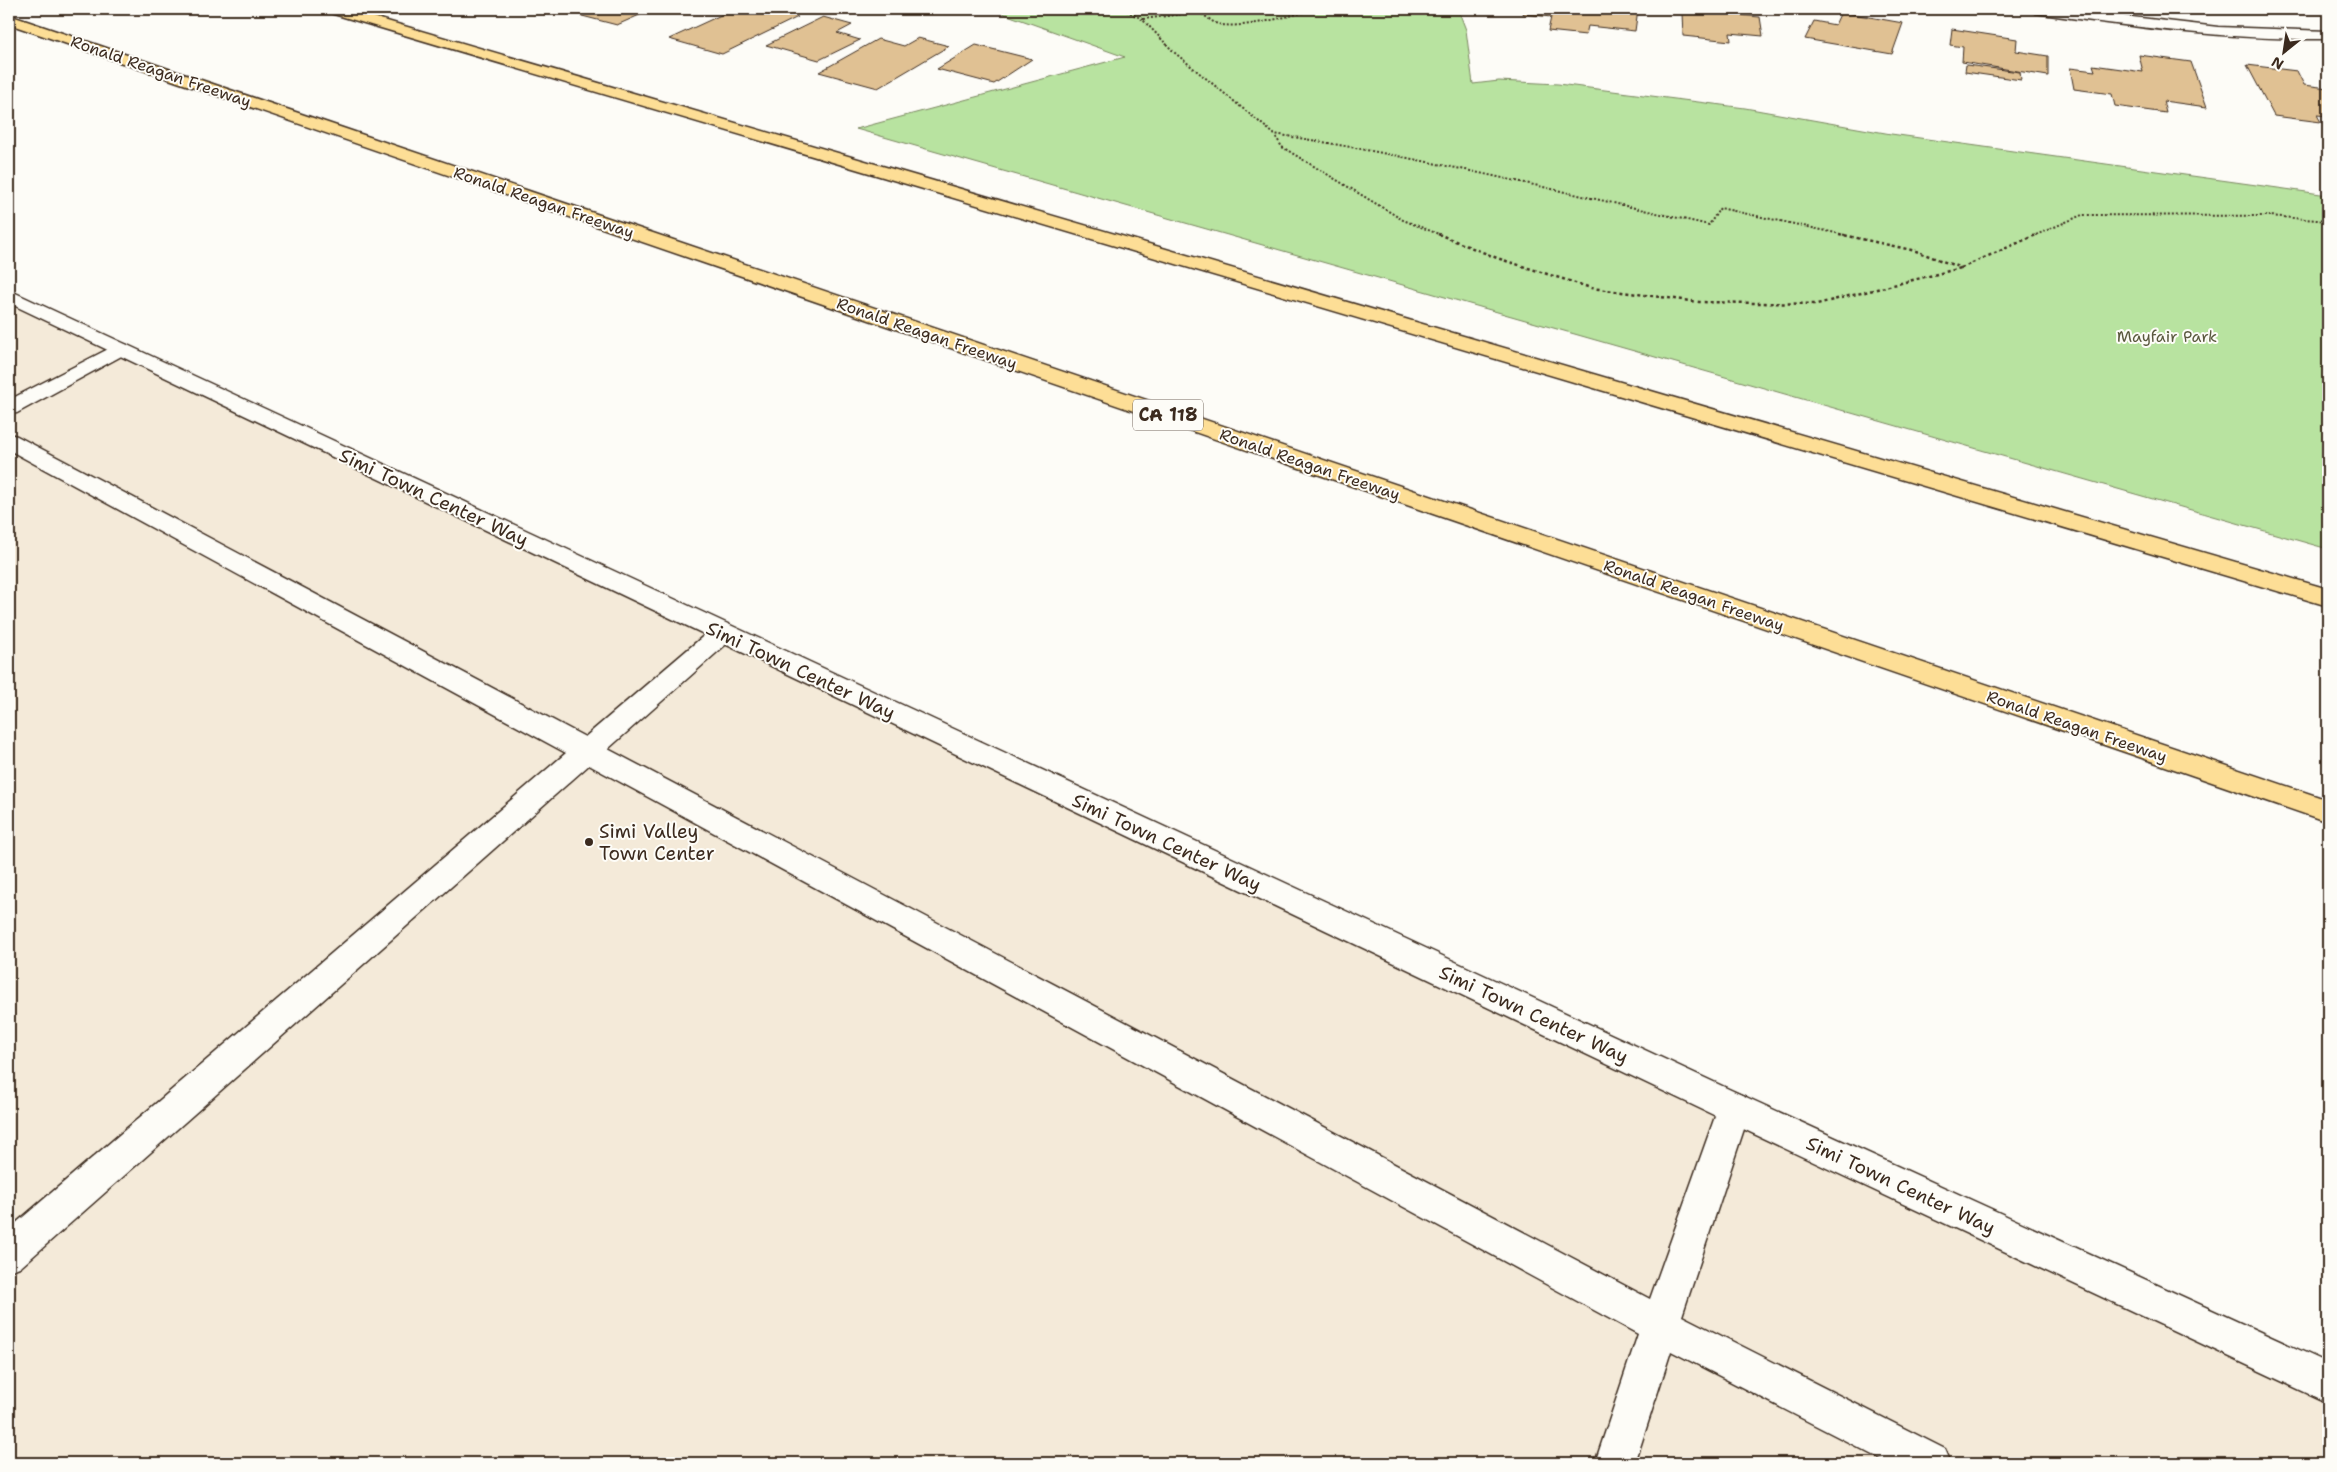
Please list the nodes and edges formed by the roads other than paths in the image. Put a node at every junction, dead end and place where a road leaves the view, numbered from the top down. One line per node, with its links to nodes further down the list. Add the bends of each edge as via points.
1 (332, 9): 9 (highway)
2 (2035, 9): 4 (street, via 2218,32)
3 (9, 19): 12 (highway, Ronald Reagan Freeway / CA 118)
4 (2328, 35)
5 (9, 296): 6 (street, Simi Town Center Way)
6 (120, 349): 7 (street); 10 (street, Simi Town Center Way)
7 (9, 408)
8 (9, 441): 11 (street)
9 (2328, 598)
10 (723, 633): 11 (street); 13 (street, Simi Town Center Way)
11 (586, 750): 14 (street); 15 (street)
12 (2328, 811)
13 (1734, 1108): 15 (street); 16 (street, Simi Town Center Way)
14 (9, 1253)
15 (1660, 1325): 17 (street); 18 (street)
16 (2328, 1383)
17 (1615, 1463)
18 (1931, 1463)

